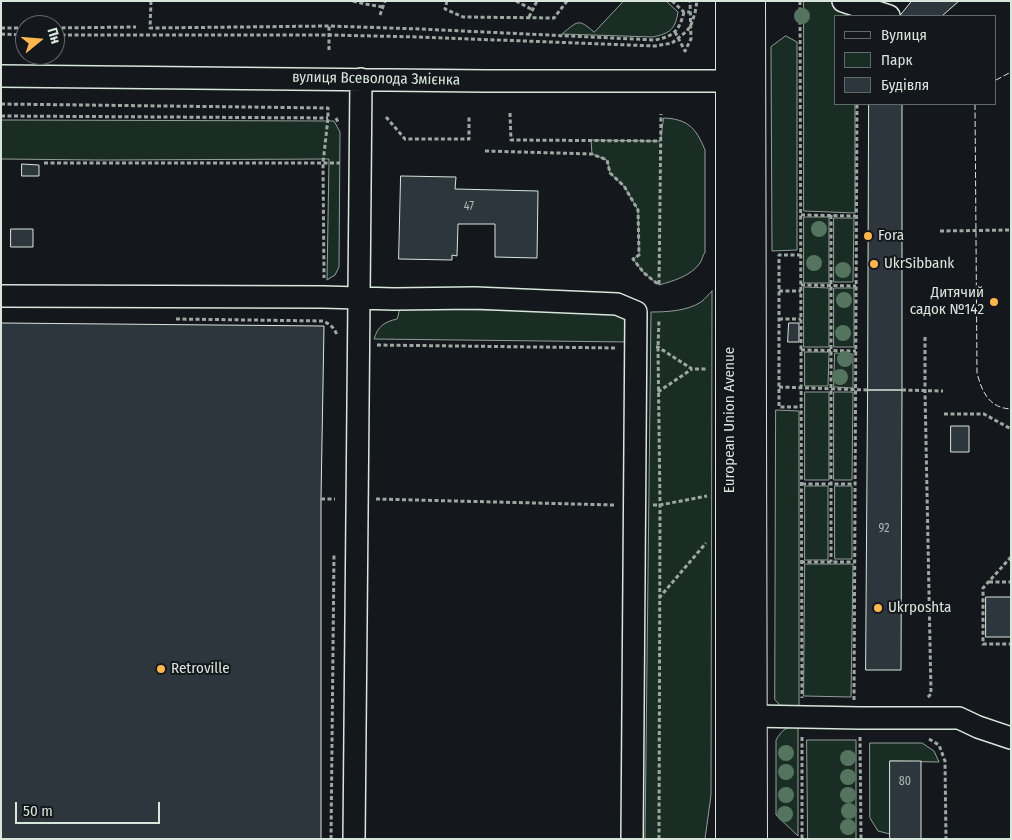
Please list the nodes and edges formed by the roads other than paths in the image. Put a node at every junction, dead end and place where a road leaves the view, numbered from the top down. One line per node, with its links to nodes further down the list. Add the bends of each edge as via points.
1 (730, 1): 7 (main road, European Union Avenue)
2 (751, 1): 7 (main road, European Union Avenue)
3 (842, 1): 4 (street)
4 (887, 15)
5 (1, 76): 6 (street, вулиця Всеволода Змієнка)
6 (361, 79): 7 (street, вулиця Всеволода Змієнка); 9 (street)
7 (741, 81): 10 (main road, European Union Avenue); 14 (main road, European Union Avenue)
8 (1, 296): 9 (street)
9 (359, 298): 12 (street); 13 (street, via 475,298 617,304 636,312)
10 (752, 716): 11 (street, via 806,708 858,709 959,718); 15 (main road, European Union Avenue)
11 (1011, 738)
12 (354, 839)
13 (632, 839)
14 (730, 839)
15 (753, 839)

